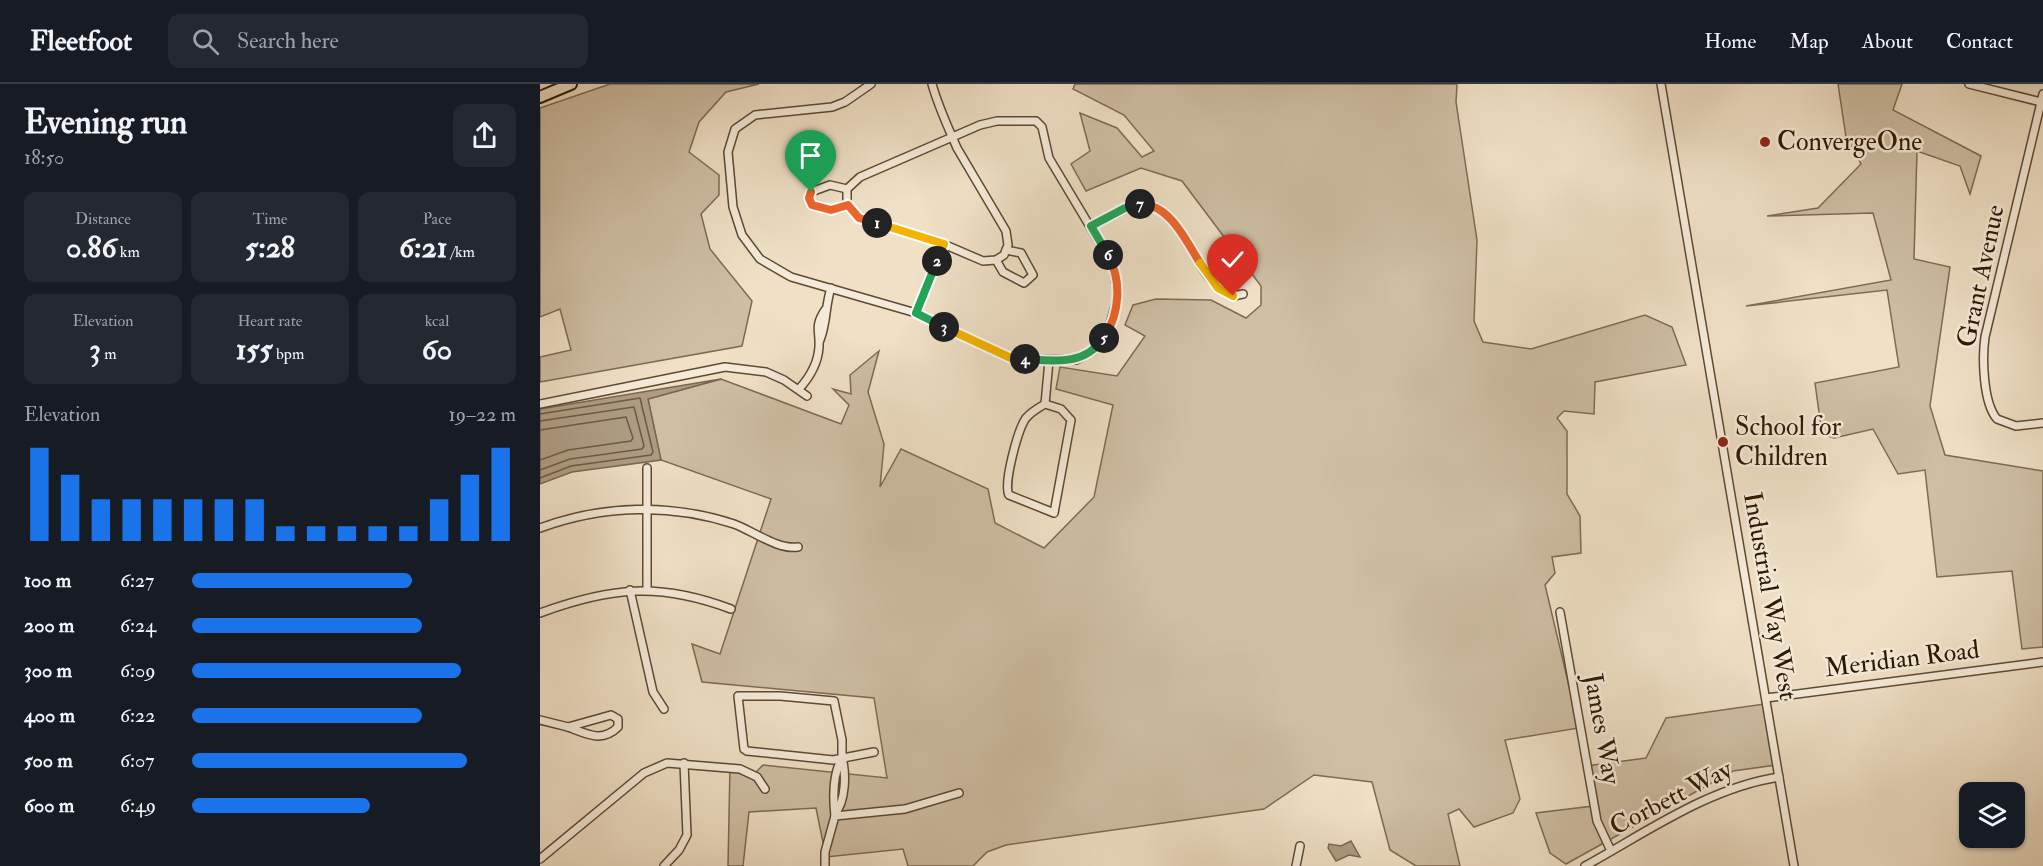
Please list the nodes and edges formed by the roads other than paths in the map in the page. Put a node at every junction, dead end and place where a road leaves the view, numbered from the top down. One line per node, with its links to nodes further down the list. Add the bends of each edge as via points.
1 (570, 84): 7 (highway)
2 (871, 84): 16 (street, via 832,107 751,117 738,126 729,144 733,207 746,243 775,270)
3 (932, 84): 9 (street)
4 (1661, 84): 35 (street, Industrial Way West)
5 (1970, 84): 8 (street)
6 (2043, 94): 8 (street, Grant Avenue)
7 (540, 95)
8 (2041, 102): 24 (street, Grant Avenue, via 1983,358 1989,404 1997,419 2016,426)
9 (953, 137): 10 (street, via 860,177); 12 (street, via 997,121 1036,121 1042,127 1049,158); 14 (street, via 1006,231)
10 (847, 189): 11 (street); 11 (street, via 830,185 811,192 809,198 812,205 831,210)
11 (848, 205): 13 (street, via 859,218)
12 (1091, 226): 17 (street, via 1131,206 1158,208 1177,227 1218,288 1233,296); 19 (street, via 1115,271 1118,297 1113,318 1104,337 1088,354 1072,361)
13 (944, 244): 15 (street, via 976,259); 18 (street)
14 (1006, 250): 15 (street); 15 (street, via 1021,253 1033,275 1024,283 1003,272)
15 (996, 260)
16 (831, 288): 18 (street); 20 (street, via 817,326 820,340 814,367)
17 (1243, 294)
18 (916, 313): 19 (street, via 1011,358)
19 (1049, 361): 23 (street)
20 (799, 389): 21 (street); 22 (street, via 766,372 725,367)
21 (807, 396)
22 (540, 404)
23 (1045, 404): 23 (street, via 1025,419 1006,485 1010,495 1054,513 1071,426 1061,409)
24 (2043, 423)
25 (647, 468): 26 (street)
26 (647, 509): 27 (street, via 597,512); 28 (street, via 709,517); 29 (street)
27 (540, 528)
28 (798, 547)
29 (647, 589): 30 (street); 31 (street, via 686,594)
30 (630, 590): 33 (street, via 586,597); 36 (street, via 653,692)
31 (731, 609)
32 (1560, 612): 47 (street, James Way, via 1597,821)
33 (540, 613)
34 (2043, 662): 35 (street, Meridian Road)
35 (1766, 698): 42 (street, Industrial Way West)
36 (664, 709)
37 (540, 720): 38 (street)
38 (568, 727): 38 (street, via 599,738 617,729 619,722 611,715)
39 (874, 752): 40 (street)
40 (842, 758): 40 (street, via 834,701 738,696 745,750); 45 (street, via 845,767 841,807)
41 (684, 764): 43 (street, via 746,771 757,777); 48 (street, via 667,763 644,773); 49 (street, via 687,835)
42 (1779, 777): 47 (street, Corbett Way, via 1741,784 1712,795); 53 (street, Industrial Way West)
43 (765, 789)
44 (959, 793): 45 (street, via 905,809)
45 (836, 815): 50 (street)
46 (1300, 846): 51 (street)
47 (1611, 851): 52 (street, Corbett Way)
48 (540, 859)
49 (664, 866)
50 (825, 866)
51 (1296, 866)
52 (1585, 866)
53 (1794, 866)

